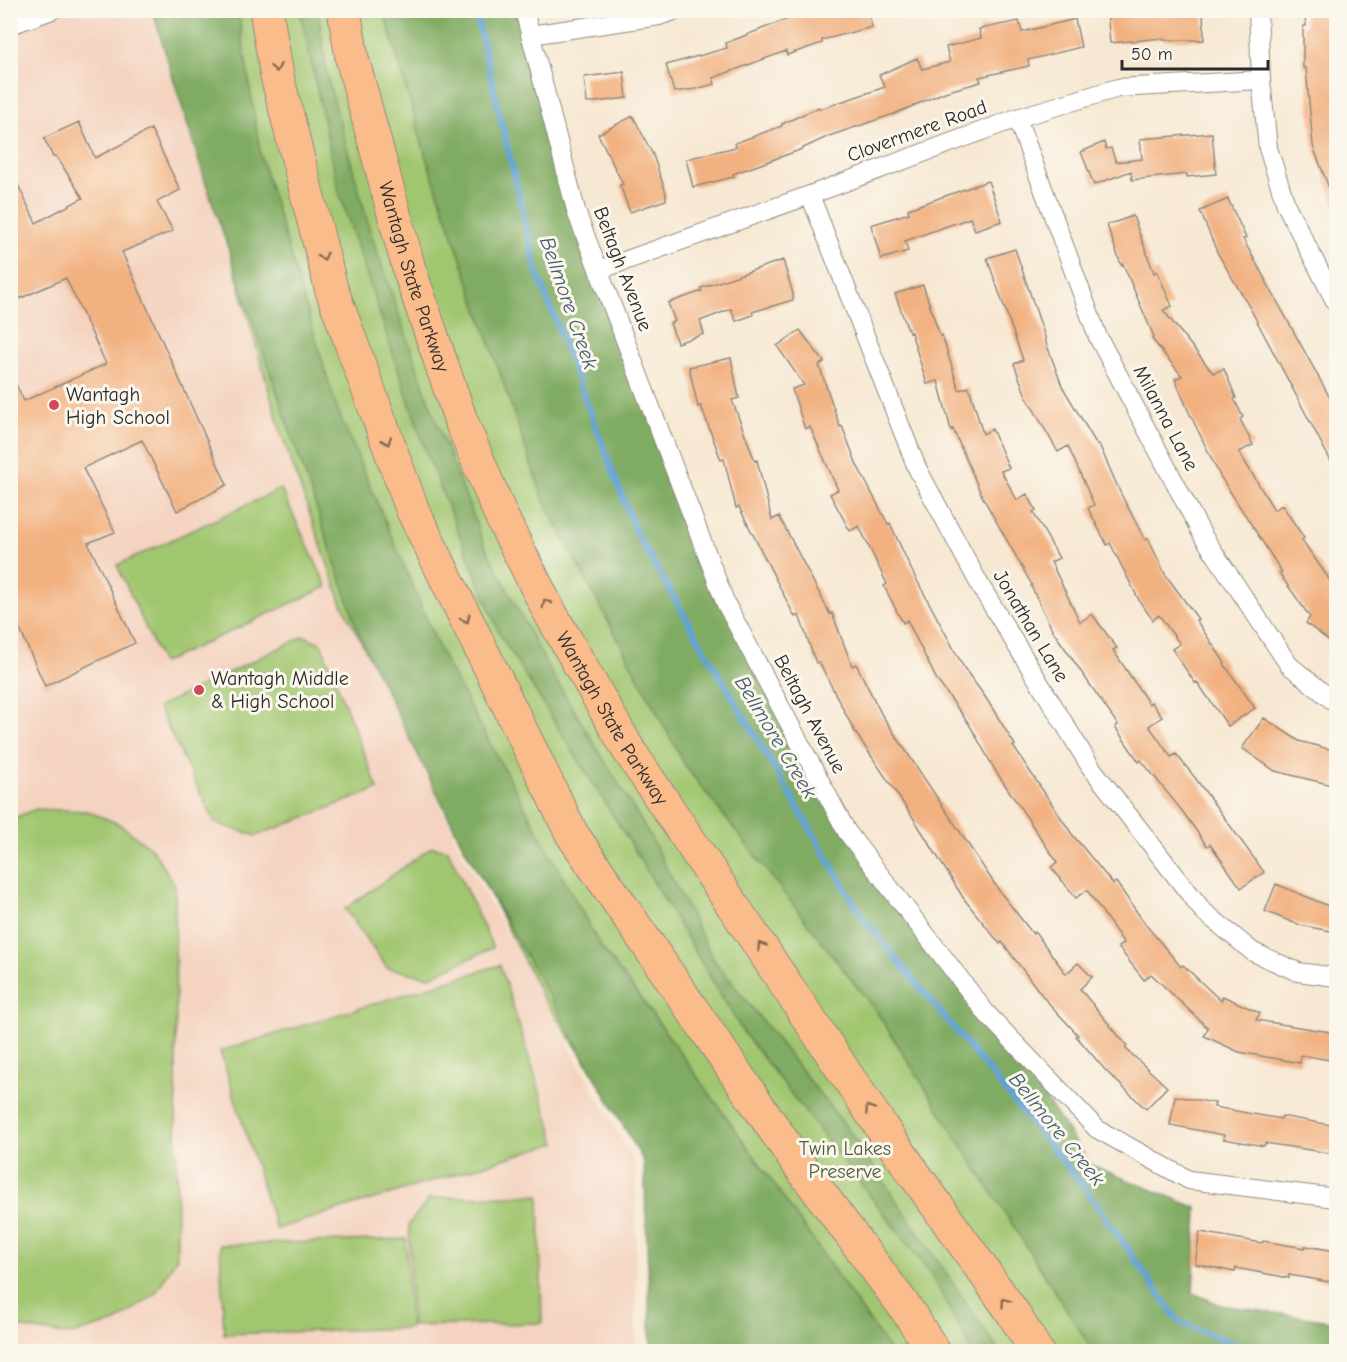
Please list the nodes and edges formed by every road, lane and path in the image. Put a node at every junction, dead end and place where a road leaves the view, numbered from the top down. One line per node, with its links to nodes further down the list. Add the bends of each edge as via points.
1 (52, 10): 7 (street)
2 (266, 10): 17 (highway, one-way to 17, via 277,76 331,288 413,511 567,823 794,1158)
3 (344, 10): 18 (highway, Wantagh State Parkway, one-way to 3, via 635,758 548,609 502,518 461,421 409,269 352,58)
4 (524, 10): 8 (street, Beltagh Avenue)
5 (677, 10): 8 (street)
6 (1258, 10): 9 (street)
7 (10, 25)
8 (530, 35): 12 (street, Beltagh Avenue, via 577,214)
9 (1261, 80): 10 (street, Clovermere Road, via 1118,88); 13 (street, via 1268,148 1286,205)
10 (1017, 118): 11 (street, Clovermere Road); 14 (street, Milanna Lane, via 1098,337 1203,536 1290,665)
11 (810, 195): 12 (street, Clovermere Road); 15 (street, Jonathan Lane, via 916,468 981,587 1090,766 1203,911 1253,952 1298,972)
12 (599, 270): 16 (street, Beltagh Avenue, via 732,615 847,832 987,1014 1097,1129 1189,1180)
13 (1336, 303)
14 (1336, 701)
15 (1336, 976)
16 (1336, 1198)
17 (934, 1352)
18 (1037, 1352)

